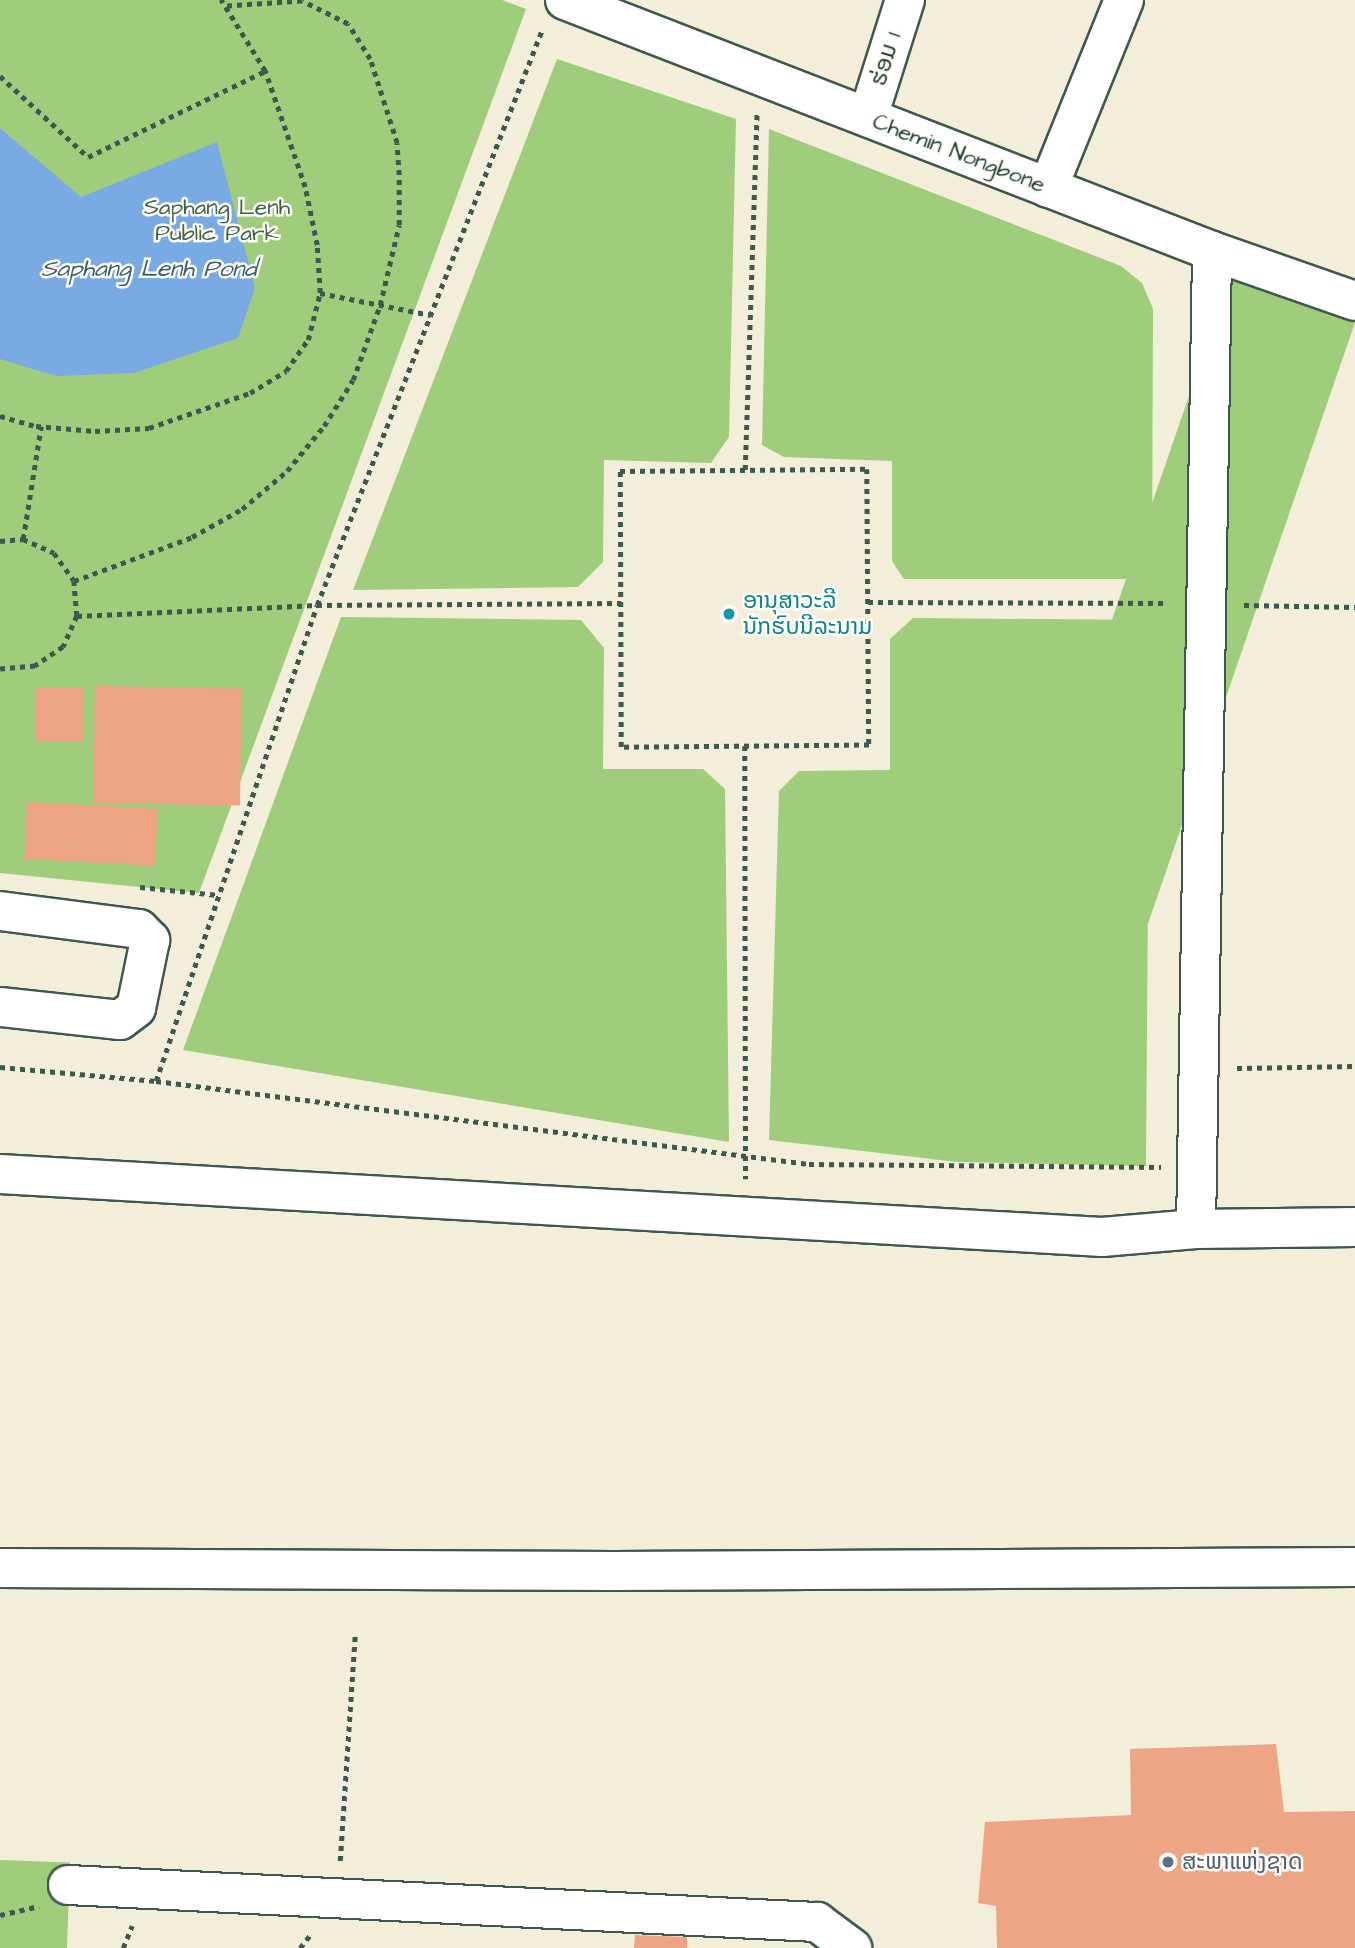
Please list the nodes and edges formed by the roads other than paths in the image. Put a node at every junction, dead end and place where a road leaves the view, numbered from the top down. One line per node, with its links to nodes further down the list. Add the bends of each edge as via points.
1 (905, 0): 4 (street, ຮ່ອມ 1)
2 (1124, 0): 5 (street)
3 (555, 13): 4 (street, Chemin Nongbone, via 758,75)
4 (868, 117): 5 (street, Chemin Nongbone)
5 (1048, 188): 6 (street, Chemin Nongbone)
6 (1212, 251): 7 (street, Chemin Nongbone); 12 (street)
7 (1355, 301)
8 (0, 911): 9 (street, via 139,929 150,940 136,1008 120,1020)
9 (0, 1007)
10 (0, 1174): 12 (street, via 1102,1237)
11 (1355, 1227): 12 (street)
12 (1196, 1228)
13 (1355, 1567): 14 (street)
14 (0, 1568)
15 (59, 1895): 16 (street, via 338,1896 817,1922)
16 (852, 1948)

